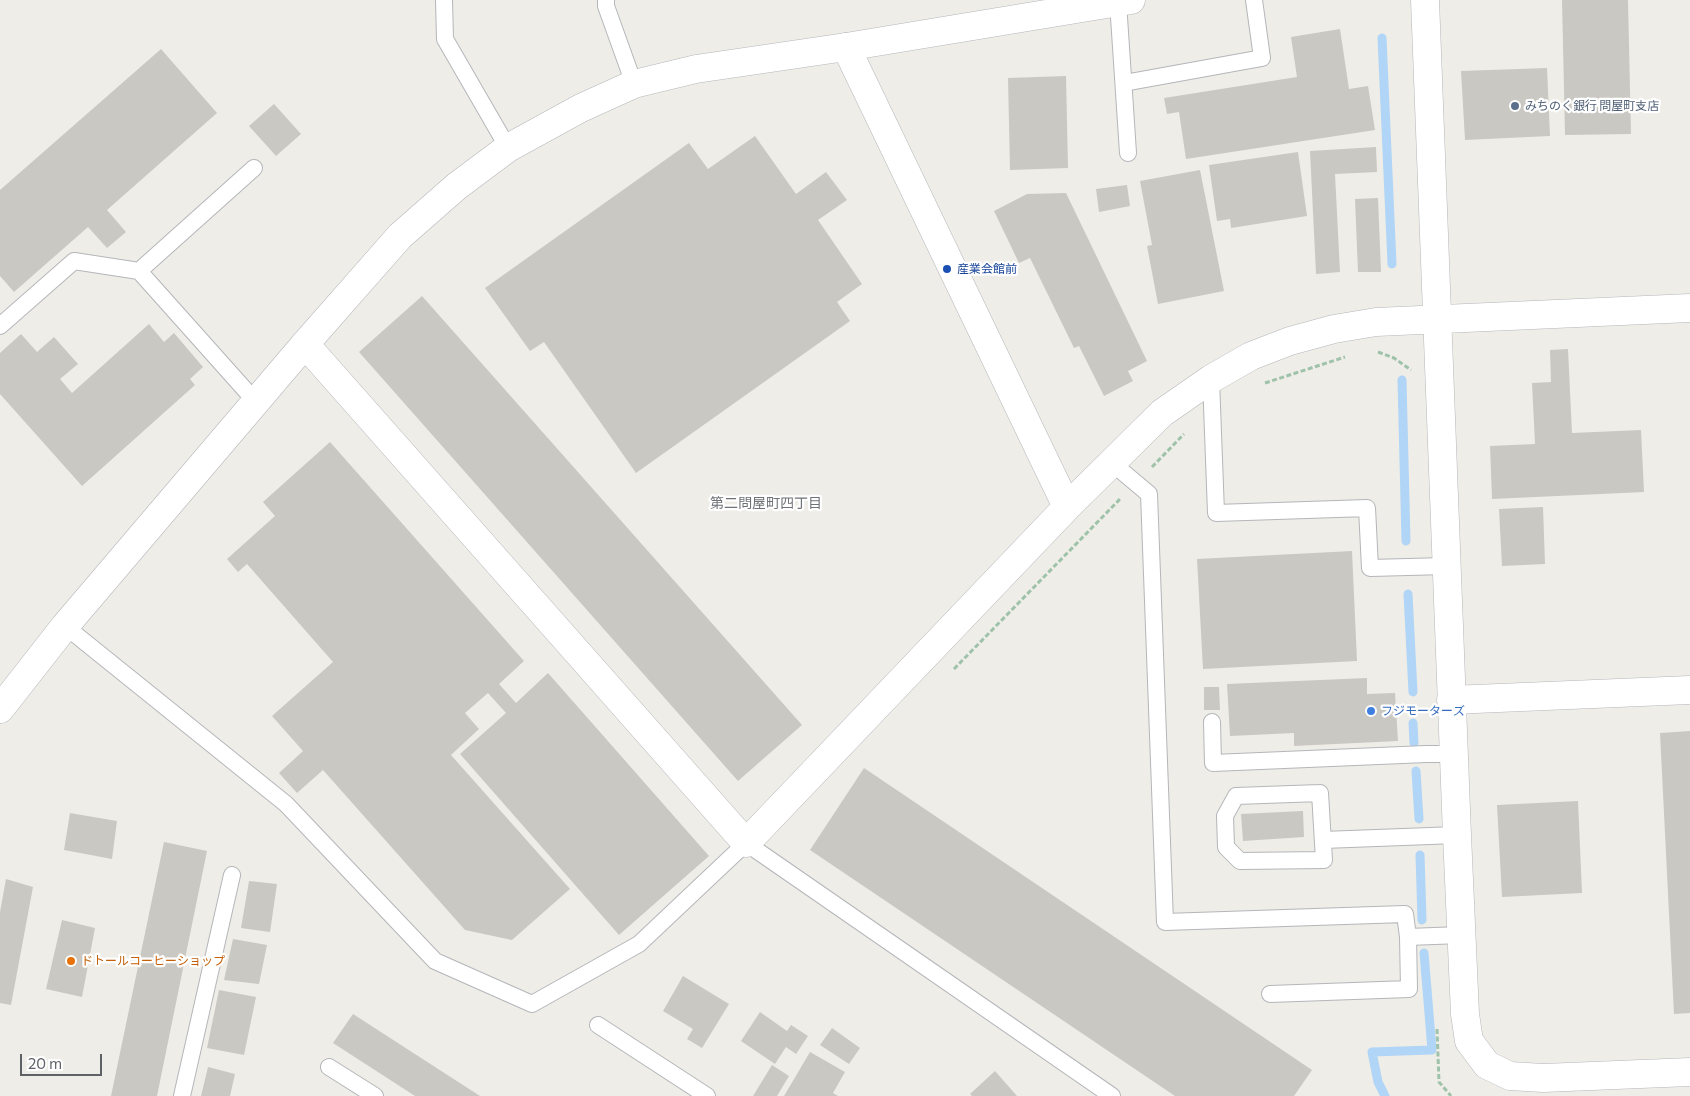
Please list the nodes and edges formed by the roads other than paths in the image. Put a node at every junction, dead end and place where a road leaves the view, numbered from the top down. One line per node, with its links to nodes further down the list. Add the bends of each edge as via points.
1 (444, 0): 9 (lane, via 445,39)
2 (606, 0): 8 (lane)
3 (1254, 0): 7 (lane, via 1262,58)
4 (1424, 0): 14 (street)
5 (1124, 1): 6 (street); 7 (lane)
6 (846, 47): 8 (street, via 696,69); 20 (street)
7 (1124, 83): 10 (lane)
8 (634, 84): 9 (street, via 581,108)
9 (508, 148): 16 (street, via 457,186 400,236)
10 (1128, 153)
11 (254, 168): 12 (lane)
12 (139, 271): 15 (lane, via 74,261); 18 (lane)
13 (1690, 308): 14 (street)
14 (1437, 319): 17 (street, via 1334,328 1251,356); 21 (street)
15 (0, 326)
16 (305, 344): 18 (street); 30 (street)
17 (1211, 379): 19 (street, via 1162,413); 21 (lane, via 1216,513 1367,508 1370,568)
18 (256, 402): 22 (street)
19 (1112, 463): 20 (street); 33 (lane, via 1149,494 1165,922 1405,914)
20 (1067, 507): 30 (street)
21 (1446, 566): 24 (street)
22 (65, 626): 25 (street); 30 (lane, via 286,804 435,961 532,1004 639,944)
23 (1690, 690): 24 (street)
24 (1451, 700): 27 (street)
25 (0, 709)
26 (1212, 722): 27 (lane, via 1213,763)
27 (1454, 754): 28 (street)
28 (1457, 836): 29 (lane); 32 (street)
29 (1323, 840): 29 (lane, via 1320,793 1236,796 1225,816 1226,846 1240,861 1324,860)
30 (746, 843): 41 (lane)
31 (232, 875): 38 (lane)
32 (1461, 935): 33 (lane); 37 (street, via 1469,1041 1486,1065 1510,1076 1543,1078)
33 (1408, 938): 34 (lane, via 1409,990)
34 (1270, 994)
35 (598, 1025): 40 (lane)
36 (329, 1067): 39 (lane)
37 (1690, 1072)
38 (182, 1096)
39 (375, 1096)
40 (707, 1096)
41 (1112, 1096)

